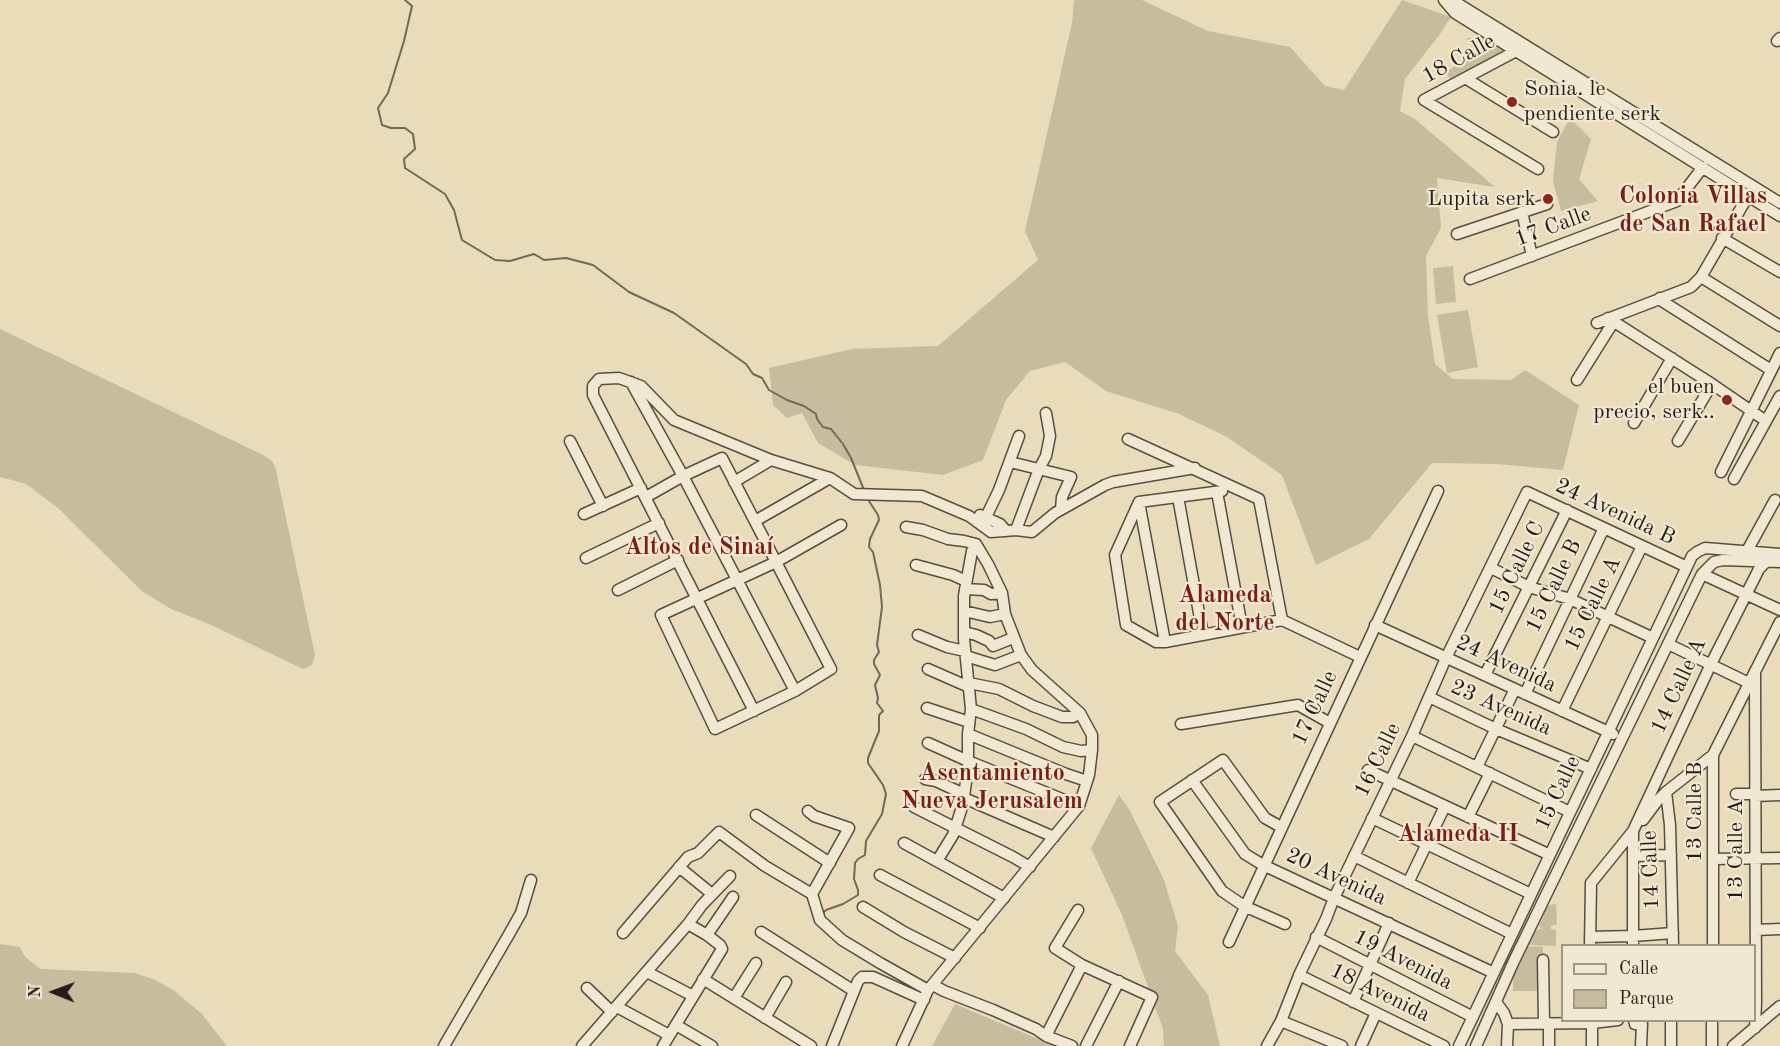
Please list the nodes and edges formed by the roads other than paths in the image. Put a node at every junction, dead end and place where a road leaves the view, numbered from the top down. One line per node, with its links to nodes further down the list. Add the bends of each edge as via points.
1 (1444, 0): 3 (street, via 1455,13)
2 (1452, 0): 9 (street)
3 (1516, 51): 4 (street, 18 Calle); 6 (street)
4 (1465, 78): 5 (street); 7 (street, 18 Calle, via 1424,100)
5 (1553, 132)
6 (1703, 167): 8 (street); 15 (street, 17 Calle, via 1677,201)
7 (1538, 169)
8 (1748, 196): 12 (street); 14 (street)
9 (1780, 203)
10 (1547, 204): 11 (street)
11 (1522, 212): 13 (street); 15 (street)
12 (1780, 216)
13 (1457, 234)
14 (1722, 238): 16 (street); 17 (street)
15 (1532, 256): 18 (street, 17 Calle)
16 (1780, 272)
17 (1701, 277): 19 (street, via 1691,287); 22 (street)
18 (1470, 279)
19 (1660, 298): 20 (street); 25 (street)
20 (1611, 320): 21 (street); 24 (street); 26 (street)
21 (1597, 323)
22 (1780, 326)
23 (1780, 353): 25 (street)
24 (1672, 358): 28 (street); 33 (street)
25 (1771, 370): 30 (street)
26 (1577, 380)
27 (631, 382): 38 (street, via 641,386 674,420); 43 (street); 51 (street, via 599,379 593,386)
28 (1712, 384): 30 (street); 37 (street)
29 (1780, 396): 32 (street)
30 (1751, 411): 32 (street); 42 (street)
31 (1046, 412): 41 (street, via 1050,436)
32 (1766, 422): 45 (street)
33 (1634, 423)
34 (1019, 436): 39 (street)
35 (1128, 439): 40 (street)
36 (570, 441): 55 (street)
37 (1678, 441)
38 (771, 460): 44 (street); 46 (street)
39 (1010, 462): 41 (street); 60 (street)
40 (1195, 468): 47 (street); 56 (street, via 1113,482)
41 (1039, 469): 56 (street, via 1071,477); 66 (street)
42 (1721, 472)
43 (683, 476): 46 (street, via 722,458); 51 (street); 80 (street)
44 (830, 478): 58 (street, via 854,495 922,496); 61 (street)
45 (1734, 479)
46 (734, 482): 61 (street)
47 (1239, 489): 49 (street); 92 (street, via 1259,499)
48 (1438, 491): 94 (street, 17 Calle)
49 (1217, 492): 52 (street); 95 (street)
50 (1527, 492): 57 (street, 24 Avenida B); 78 (street, 16 Calle)
51 (643, 493): 55 (street); 62 (street)
52 (1178, 497): 54 (street); 98 (street)
53 (1775, 500): 69 (street)
54 (1139, 502): 101 (street); 101 (street, via 1114,555 1126,625 1156,642)
55 (603, 506): 59 (street)
56 (1061, 509): 66 (street, via 1032,532)
57 (1567, 510): 65 (street, 24 Avenida B); 82 (street, 15 Calle C)
58 (953, 511): 60 (street, via 955,505); 66 (street, via 969,516 991,532)
59 (584, 514)
60 (986, 517): 66 (street)
61 (755, 521): 74 (street)
62 (659, 523): 71 (street); 72 (street)
63 (841, 525): 74 (street)
64 (906, 527): 67 (street)
65 (1604, 528): 68 (street, 24 Avenida B); 87 (street, 15 Calle B)
66 (1005, 531)
67 (976, 544): 81 (street); 84 (street)
68 (1642, 546): 77 (street, 24 Avenida B); 91 (street, 15 Calle A)
69 (1747, 551): 70 (street); 77 (street, 15 Calle, via 1705,548 1692,556)
70 (1780, 554)
71 (586, 558)
72 (678, 560): 83 (street); 86 (street)
73 (1767, 561): 75 (street); 79 (street, via 1723,560); 85 (street, 14 Calle A)
74 (776, 562): 80 (street); 113 (street, via 831,669)
75 (1780, 562)
76 (916, 565): 81 (street)
77 (1687, 567): 100 (street, 15 Calle)
78 (1491, 568): 82 (street); 106 (street, 16 Calle)
79 (1705, 570): 85 (street); 102 (street, 15 Calle)
80 (737, 579): 86 (street); 113 (street)
81 (966, 585): 84 (street, via 991,594); 89 (street)
82 (1529, 587): 87 (street); 110 (street, 15 Calle C)
83 (618, 590)
84 (1002, 593): 90 (street)
85 (1746, 594): 88 (street); 107 (street, 14 Calle A)
86 (697, 598): 118 (street); 118 (street, via 661,615 715,729)
87 (1570, 599): 91 (street); 114 (street, 15 Calle B)
88 (1780, 610)
89 (964, 611): 90 (street, via 990,617); 97 (street)
90 (1005, 614): 99 (street)
91 (1608, 616): 100 (street); 119 (street, 15 Calle A)
92 (1282, 620): 95 (street); 105 (street)
93 (1780, 621): 109 (street, 13 Calle B)
94 (1375, 625): 105 (street, 17 Calle); 106 (street, 24 Avenida)
95 (1242, 627): 98 (street)
96 (918, 635): 103 (street)
97 (964, 635): 99 (street, via 976,635 993,646); 103 (street)
98 (1203, 635): 101 (street)
99 (1013, 638): 104 (street)
100 (1653, 638): 125 (street, 15 Calle)
101 (1166, 642)
102 (1668, 644): 107 (street); 128 (street, 15 Calle)
103 (966, 654): 104 (street, via 995,665); 112 (street)
104 (1021, 655): 120 (street)
105 (1360, 657): 122 (street, 17 Calle)
106 (1446, 658): 110 (street, 24 Avenida); 115 (street, 16 Calle)
107 (1711, 664): 111 (street); 156 (street, 14 Calle A)
108 (928, 669): 112 (street)
109 (1755, 672): 111 (street, 13 Calle B); 143 (street, 13 Calle A)
110 (1485, 675): 114 (street, 24 Avenida)
111 (1749, 683): 131 (street, 13 Calle B)
112 (969, 685): 117 (street); 120 (street, via 999,689 1062,717)
113 (795, 691): 118 (street)
114 (1520, 692): 119 (street, 24 Avenida); 124 (street)
115 (1429, 697): 124 (street, 23 Avenida); 127 (street, 16 Calle)
116 (927, 708): 121 (street)
117 (971, 709): 121 (street); 130 (street, via 1063,747)
118 (754, 711)
119 (1562, 711): 125 (street, 24 Avenida)
120 (1080, 713): 130 (street, via 1092,735)
121 (969, 722): 126 (street)
122 (1330, 723): 123 (street, via 1298,705); 155 (street, 17 Calle)
123 (1181, 724)
124 (1496, 729): 133 (street); 134 (street, 23 Avenida)
125 (1608, 732): 128 (street, 24 Avenida); 134 (street, 15 Calle)
126 (968, 734): 132 (street); 140 (street)
127 (1412, 736): 133 (street); 139 (street, 16 Calle)
128 (1622, 738): 220 (street, 15 Calle)
129 (928, 743): 132 (street)
130 (1092, 750): 140 (street)
131 (1713, 755): 141 (street); 165 (street, 13 Calle B)
132 (968, 761): 145 (street); 146 (street)
133 (1477, 767): 136 (street)
134 (1590, 769): 150 (street, 15 Calle)
135 (1368, 770): 139 (street)
136 (1490, 773): 150 (street); 152 (street)
137 (925, 779): 145 (street)
138 (1192, 780): 155 (street, via 1222,760 1265,818); 169 (street, 20 Avenida, via 1245,854); 182 (street, via 1160,802 1222,891)
139 (1390, 780): 147 (street); 153 (street, 16 Calle)
140 (1087, 781): 146 (street)
141 (1666, 792): 156 (street); 161 (street, 14 Calle)
142 (1736, 794): 143 (street)
143 (1755, 795): 144 (street); 166 (street, 13 Calle A)
144 (1780, 795)
145 (964, 796): 154 (street); 157 (street)
146 (1079, 806): 157 (street)
147 (1445, 806): 152 (street); 159 (street)
148 (914, 807): 154 (street)
149 (808, 811): 168 (street, via 849,828)
150 (1570, 812): 160 (street, 15 Calle)
151 (756, 815): 168 (street)
152 (1468, 817): 160 (street)
153 (1372, 818): 159 (street); 162 (street, 16 Calle)
154 (955, 827): 167 (street); 171 (street)
155 (1281, 827): 169 (street, 17 Calle)
156 (1633, 831): 163 (street, 14 Calle A); 197 (street, 14 Calle A, via 1591,883)
157 (1054, 837): 171 (street)
158 (904, 843): 167 (street)
159 (1427, 844): 175 (street); 178 (street)
160 (1550, 855): 178 (street, 15 Calle)
161 (1671, 855): 163 (street); 193 (street, 14 Calle)
162 (1354, 856): 175 (street); 181 (street, 16 Calle)
163 (1633, 856): 198 (street, 14 Calle A)
164 (1780, 858): 166 (street)
165 (1714, 859): 166 (street); 201 (street, 13 Calle B)
166 (1756, 859): 190 (street, 13 Calle A)
167 (937, 861): 180 (street)
168 (830, 863): 177 (street)
169 (1263, 865): 181 (street, 20 Avenida); 182 (street, 17 Calle)
170 (679, 867): 176 (street); 177 (street, via 719,832); 192 (street)
171 (1030, 867): 180 (street)
172 (880, 875): 188 (street)
173 (730, 876): 176 (street)
174 (531, 880): 240 (street, via 508,936)
175 (1408, 883): 194 (street)
176 (712, 894): 186 (street)
177 (812, 894): 216 (street, via 819,920 842,940)
178 (1531, 894): 194 (street, 15 Calle)
179 (733, 897): 195 (street)
180 (1004, 898): 188 (street)
181 (1334, 898): 185 (street, 20 Avenida); 196 (street, 16 Calle)
182 (1244, 906): 187 (street); 199 (street, 17 Calle)
183 (863, 907): 203 (street)
184 (1078, 910): 206 (street, via 1055,948)
185 (1389, 923): 207 (street); 209 (street, 20 Avenida)
186 (688, 924): 195 (street); 208 (street)
187 (1285, 924)
188 (980, 928): 203 (street)
189 (1780, 929): 190 (street)
190 (1756, 930): 202 (street, 13 Calle A)
191 (761, 932): 215 (street)
192 (624, 933)
193 (1673, 933): 198 (street); 200 (street, 14 Calle)
194 (1512, 934): 209 (street, 15 Calle)
195 (707, 935): 211 (street, via 722,949)
196 (1316, 937): 207 (street, 19 Avenida); 210 (street, 16 Calle)
197 (1590, 941): 198 (street)
198 (1633, 941)
199 (1229, 942)
200 (1673, 944)
201 (1713, 944)
202 (1755, 944)
203 (955, 958): 216 (street)
204 (1544, 960): 232 (street)
205 (756, 963): 218 (street)
206 (1082, 964): 212 (street); 237 (street)
207 (1370, 964): 219 (street); 224 (street, 19 Avenida)
208 (647, 972): 217 (street); 222 (street)
209 (1494, 972): 224 (street, 15 Calle)
210 (1299, 975): 219 (street, 18 Avenida); 226 (street, 16 Calle)
211 (703, 979): 217 (street); 218 (street)
212 (1119, 981): 239 (street, via 1152,997); 247 (street)
213 (786, 982): 225 (street)
214 (587, 988): 222 (street)
215 (854, 990): 216 (street, via 858,981 867,976); 244 (street)
216 (928, 992): 237 (street, via 944,991); 245 (street)
217 (693, 996): 234 (street)
218 (734, 998): 225 (street)
219 (1353, 1002): 223 (street, 18 Avenida)
220 (1496, 1002): 233 (street); 253 (street, 15 Calle)
221 (1780, 1006): 235 (street)
222 (615, 1009): 236 (street); 238 (street)
223 (1376, 1013): 250 (street); 251 (street, 18 Avenida)
224 (1473, 1017): 252 (street, 15 Calle)
225 (765, 1018): 243 (street)
226 (1281, 1021): 248 (street, 16 Calle); 249 (street)
227 (1592, 1022): 232 (street); 256 (street)
228 (1634, 1022): 257 (street, via 1642,1024)
229 (1671, 1022): 258 (street)
230 (1712, 1022): 259 (street)
231 (1755, 1022): 235 (street, 13 Calle A)
232 (1547, 1023): 233 (street); 255 (street)
233 (1508, 1024): 254 (street)
234 (676, 1025): 236 (street); 242 (street)
235 (1755, 1028): 260 (street)
236 (669, 1035): 241 (street)
237 (1046, 1036): 246 (street)
238 (589, 1044)
239 (1132, 1045)
240 (444, 1046)
241 (663, 1046)
242 (712, 1046)
243 (811, 1046)
244 (832, 1046)
245 (902, 1046)
246 (1072, 1046)
247 (1086, 1046)
248 (1268, 1046)
249 (1342, 1046)
250 (1361, 1046)
251 (1444, 1046)
252 (1459, 1046)
253 (1476, 1046)
254 (1507, 1046)
255 (1549, 1046)
256 (1592, 1046)
257 (1641, 1046)
258 (1671, 1046)
259 (1712, 1046)
260 (1733, 1046)

